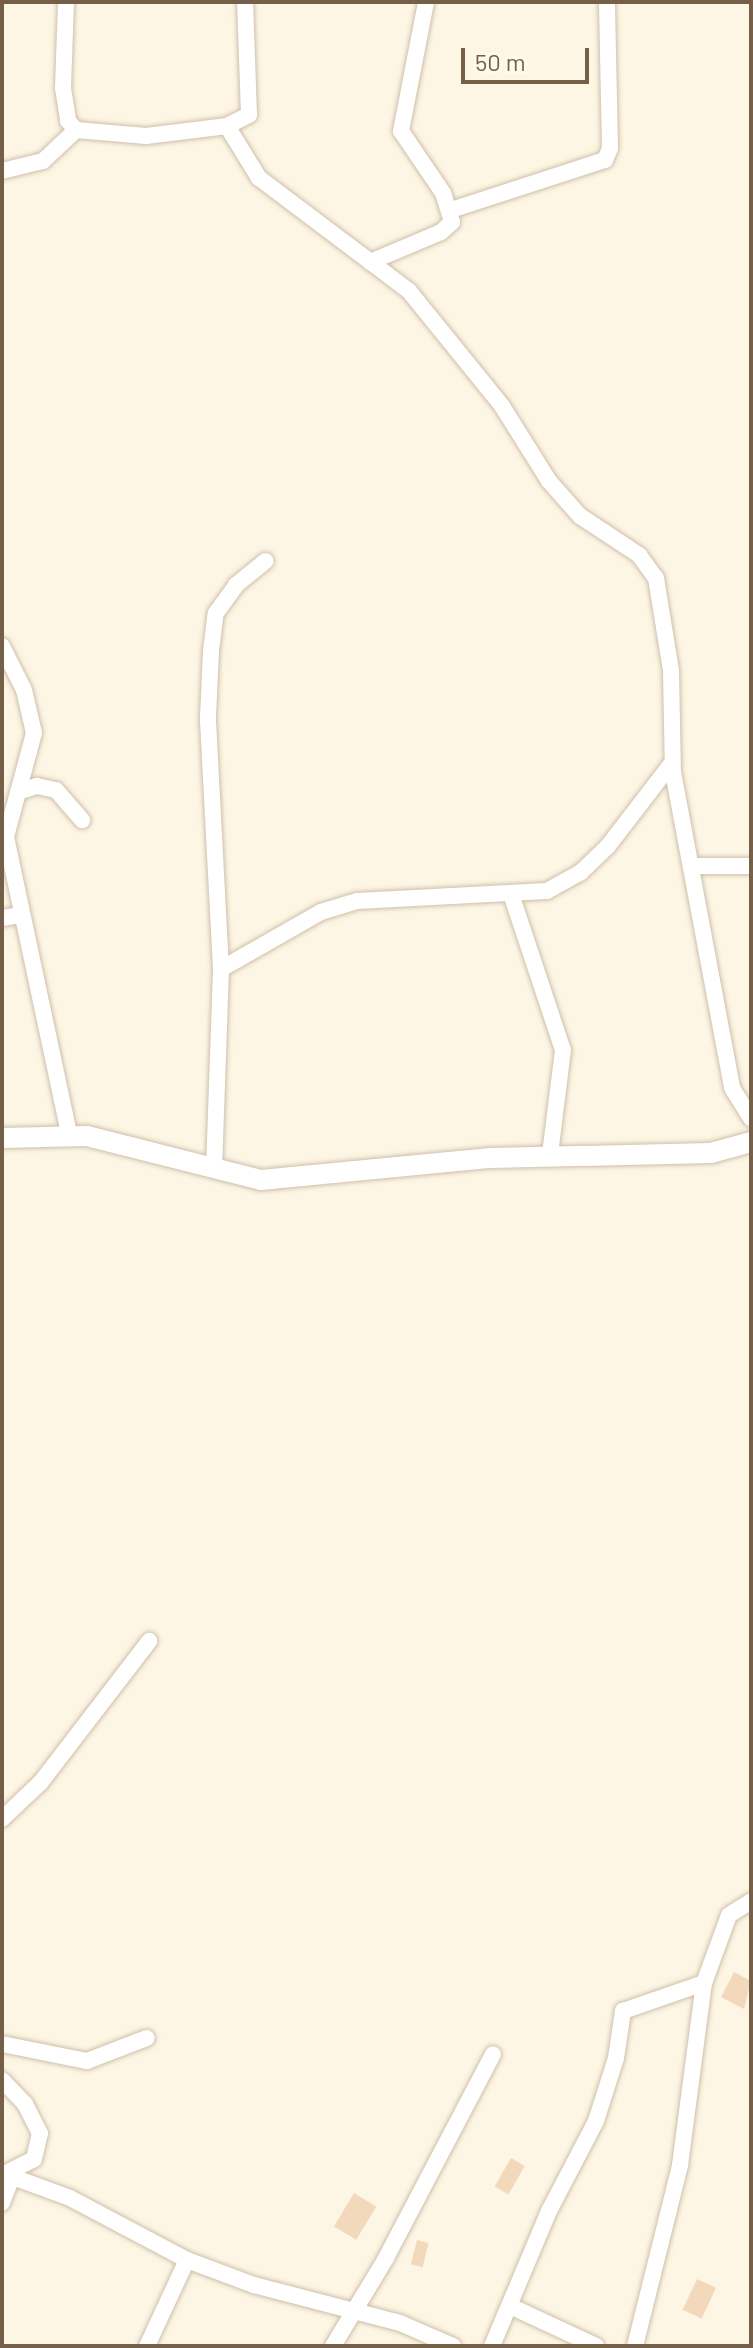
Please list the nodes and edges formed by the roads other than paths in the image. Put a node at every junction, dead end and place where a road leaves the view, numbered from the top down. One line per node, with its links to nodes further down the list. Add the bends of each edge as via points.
1 (66, 2): 6 (street, via 63,88 68,121)
2 (245, 2): 5 (street, via 249,115)
3 (426, 2): 8 (street, via 401,131)
4 (607, 2): 8 (street, via 610,148 605,160)
5 (227, 126): 6 (street, via 146,136); 9 (street, via 259,178)
6 (76, 130): 7 (street, via 43,161)
7 (2, 171)
8 (451, 210): 9 (street, via 452,222 441,232)
9 (370, 262): 12 (street, via 409,291 452,342 502,406 549,481 580,516 639,555 656,578 671,671)
10 (266, 561): 20 (street, via 236,585 216,613 211,651 208,717)
11 (2, 646): 13 (street, via 24,690 34,733)
12 (672, 763): 15 (street); 17 (street, via 580,873 547,891)
13 (18, 792): 14 (street, via 37,786 56,790); 18 (street, via 6,837)
14 (82, 820)
15 (692, 866): 16 (street); 21 (street, via 732,1088)
16 (751, 866)
17 (512, 897): 20 (street, via 357,901 321,912); 25 (street, via 563,1050)
18 (22, 915): 19 (street); 22 (street)
19 (2, 918)
20 (221, 969): 26 (street)
21 (751, 1118)
22 (69, 1134): 23 (street); 26 (street)
23 (2, 1138)
24 (751, 1142): 25 (street, via 711,1153 664,1156)
25 (550, 1154): 26 (street, via 261,1180)
26 (214, 1170)
27 (149, 1641): 28 (street, via 41,1782)
28 (2, 1819)
29 (751, 1901): 30 (street, via 729,1915)
30 (704, 1983): 38 (street, via 623,2011 616,2058 596,2121 549,2211); 45 (street, via 680,2165)
31 (147, 2038): 32 (street, via 87,2061)
32 (2, 2044)
33 (493, 2054): 39 (street, via 386,2258)
34 (2, 2080): 35 (street, via 25,2104 40,2133 34,2159)
35 (6, 2175): 36 (street); 37 (street, via 70,2198)
36 (2, 2203)
37 (187, 2260): 39 (street, via 254,2285); 40 (street)
38 (510, 2306): 43 (street); 44 (street)
39 (351, 2310): 41 (street); 42 (street, via 400,2323)
40 (147, 2346)
41 (333, 2346)
42 (453, 2346)
43 (492, 2346)
44 (596, 2346)
45 (635, 2346)

